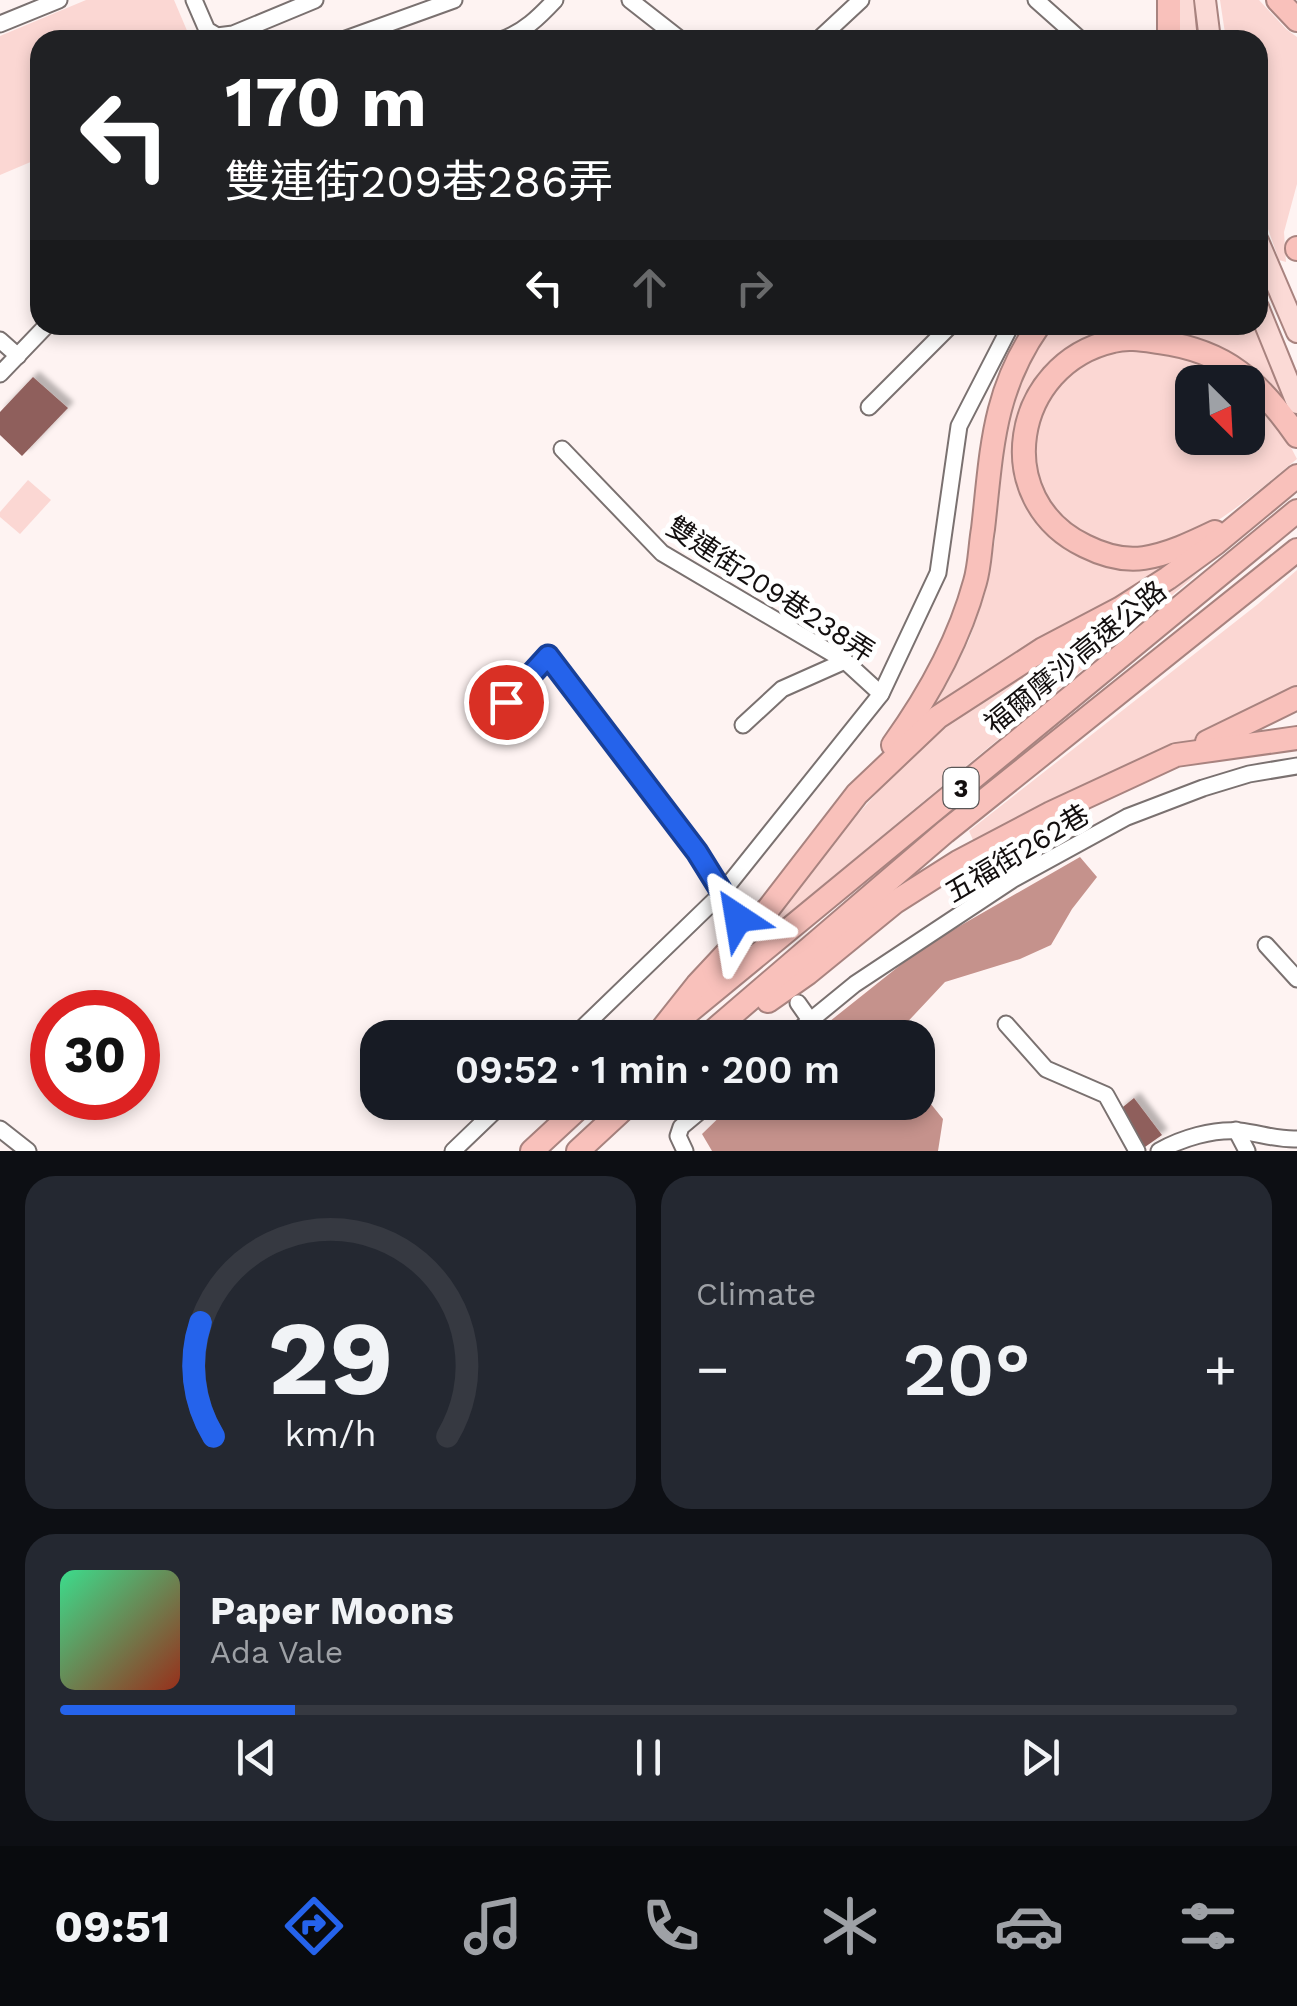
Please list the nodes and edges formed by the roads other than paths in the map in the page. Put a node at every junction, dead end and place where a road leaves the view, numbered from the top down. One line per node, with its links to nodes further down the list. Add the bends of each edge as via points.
1 (59, 0): 14 (street)
2 (194, 0): 15 (street)
3 (314, 0): 16 (street)
4 (454, 0): 17 (street)
5 (555, 0): 18 (street)
6 (630, 0): 19 (street)
7 (861, 0): 20 (street)
8 (1036, 0): 21 (street)
9 (1168, 0): 22 (highway)
10 (1183, 0): 23 (main road)
11 (1206, 0): 24 (main road)
12 (1278, 0): 13 (highway)
13 (1297, 20)
14 (0, 24)
15 (207, 30)
16 (243, 30)
17 (371, 30)
18 (522, 30)
19 (668, 30)
20 (829, 30)
21 (1070, 30)
22 (1169, 30)
23 (1186, 30)
24 (1209, 30)
25 (1268, 264): 27 (main road)
26 (1268, 332): 35 (main road)
27 (1297, 332)
28 (38, 335): 33 (street)
29 (942, 335): 36 (street)
30 (1006, 335): 44 (street, via 959,426 938,573)
31 (1032, 335): 51 (highway, via 1009,377 994,430 976,579 958,630 908,724)
32 (0, 340): 33 (street)
33 (18, 356): 34 (street)
34 (0, 374)
35 (1297, 403)
36 (868, 406)
37 (1297, 436): 40 (highway, via 1267,396 1219,358 1133,339 1080,354 1043,386 1032,406 1024,444 1031,489 1073,541 1104,555 1140,559 1171,552)
38 (562, 449): 43 (street, 雙連街209巷238弄, via 662,553)
39 (1297, 476): 40 (highway)
40 (1256, 510): 51 (highway, via 1153,588 938,716)
41 (1297, 511): 59 (highway, 福爾摩沙高速公路 / 3)
42 (1289, 557): 60 (highway, 福爾摩沙高速公路 / 3, via 945,832)
43 (845, 661): 44 (street, 雙連街209巷238弄); 47 (street, via 782,689)
44 (881, 694): 52 (street, 雙連街209巷238弄)
45 (1297, 698): 49 (highway)
46 (485, 725): 52 (street, via 548,656 697,852)
47 (743, 725)
48 (1297, 738): 49 (highway)
49 (1176, 756): 61 (highway, via 958,862)
50 (1297, 766): 62 (street, 五福街262巷, via 1249,774 1127,817 1012,880)
51 (857, 794): 58 (highway)
52 (721, 894): 53 (street); 57 (street, 雙連街209巷238弄)
53 (738, 918)
54 (1266, 946): 55 (street)
55 (1297, 978)
56 (798, 1003): 62 (street)
57 (591, 1020)
58 (670, 1020)
59 (678, 1020)
60 (726, 1020)
61 (741, 1020)
62 (810, 1020)
63 (1006, 1024): 76 (street, via 1046,1069 1106,1094)
64 (486, 1120): 73 (street)
65 (566, 1120): 74 (highway)
66 (612, 1120): 75 (highway)
67 (688, 1120): 71 (street, via 678,1136)
68 (0, 1129): 72 (street)
69 (1236, 1130): 70 (street); 77 (street, via 1189,1137); 78 (street)
70 (1293, 1143)
71 (684, 1149)
72 (28, 1151)
73 (454, 1151)
74 (532, 1151)
75 (578, 1151)
76 (1136, 1151)
77 (1159, 1151)
78 (1247, 1151)

